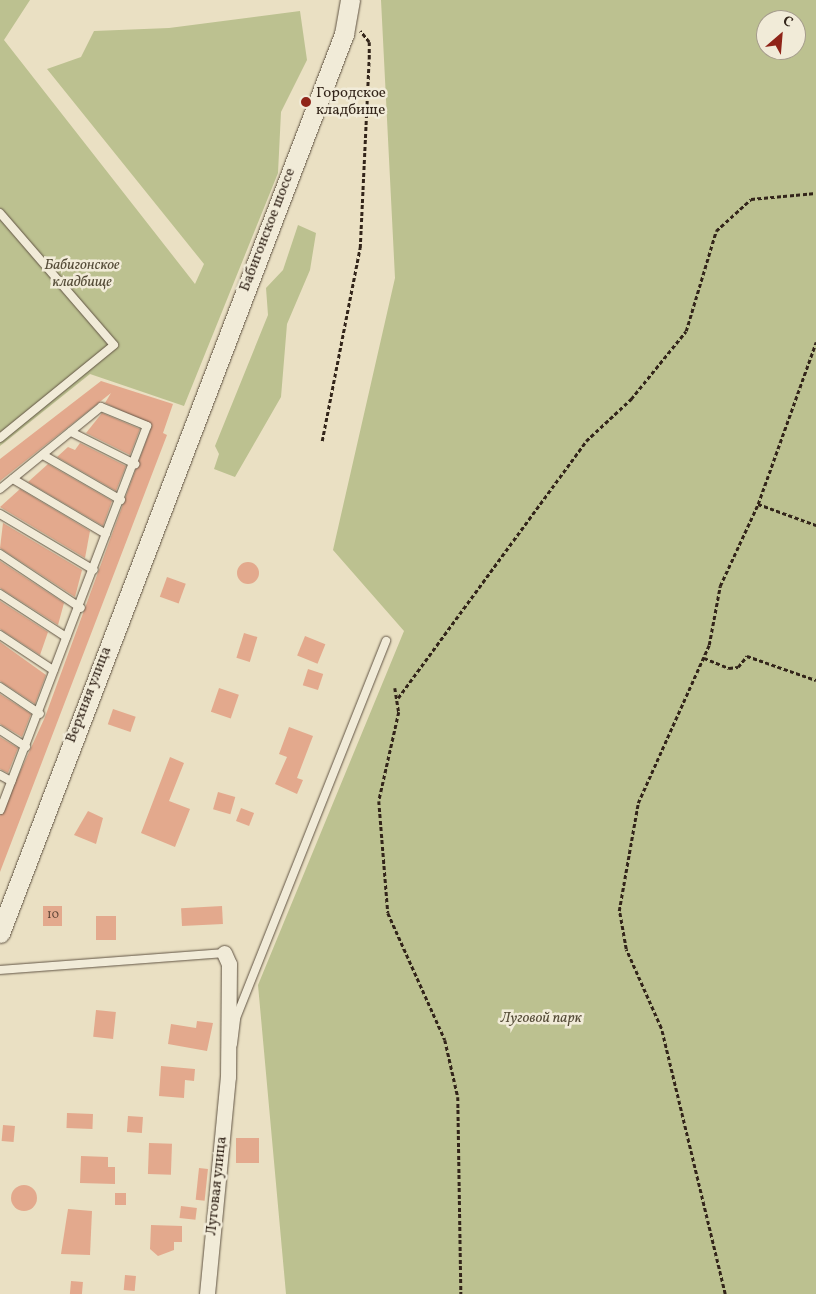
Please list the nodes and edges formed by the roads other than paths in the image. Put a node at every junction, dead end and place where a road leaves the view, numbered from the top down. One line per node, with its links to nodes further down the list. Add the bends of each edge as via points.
1 (350, 0): 6 (street, Бабигонское шоссе, via 348,19)
2 (0, 213): 4 (lane, via 114,345)
3 (71, 432): 5 (lane); 7 (lane); 7 (lane, via 101,407 147,426)
4 (0, 438)
5 (43, 455): 8 (lane); 10 (lane)
6 (180, 458): 28 (street, Верхняя улица)
7 (135, 464): 10 (lane)
8 (14, 479): 9 (lane); 12 (lane)
9 (0, 489)
10 (121, 500): 12 (lane)
11 (0, 514): 14 (lane)
12 (106, 534): 14 (lane)
13 (0, 554): 16 (lane)
14 (94, 570): 16 (lane)
15 (0, 594): 18 (lane)
16 (80, 608): 18 (lane)
17 (0, 635): 20 (lane)
18 (66, 637): 20 (lane)
19 (386, 641): 32 (lane, via 236,1018 237,1034)
20 (53, 670): 22 (lane)
21 (0, 687): 22 (lane)
22 (40, 714): 24 (lane)
23 (0, 730): 24 (lane)
24 (26, 747): 26 (lane)
25 (0, 774): 26 (lane)
26 (11, 781): 27 (lane)
27 (0, 810)
28 (3, 907): 29 (street, Верхняя улица)
29 (0, 933)
30 (224, 953): 31 (lane); 32 (street, Луговая улица, via 229,964)
31 (0, 970)
32 (228, 1055): 33 (street, Луговая улица)
33 (207, 1294)

